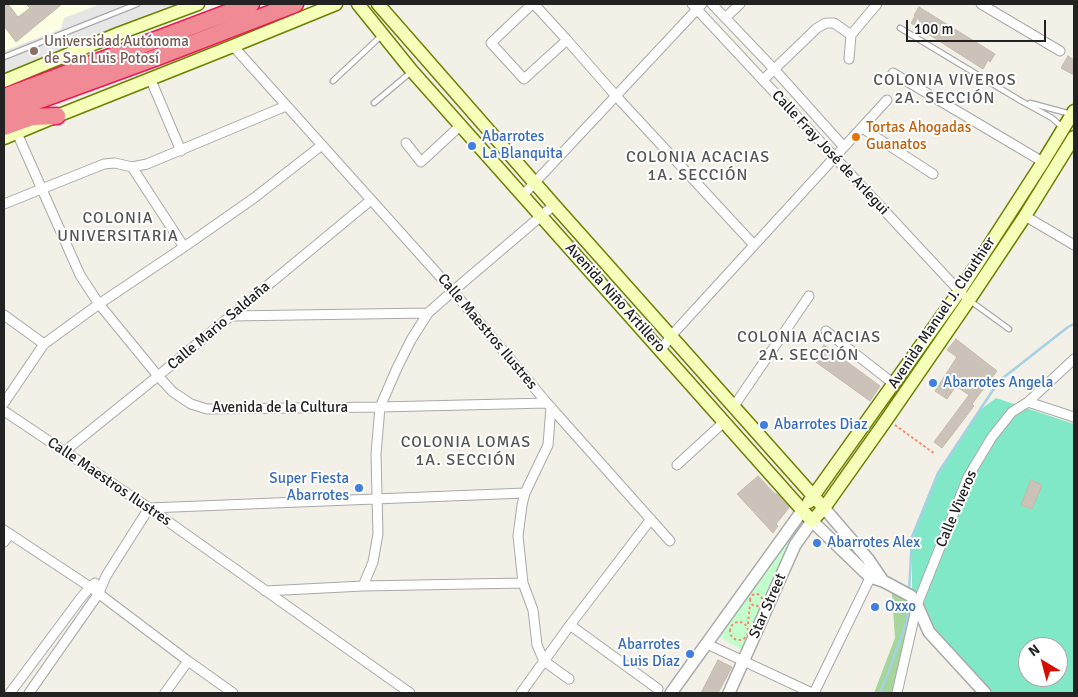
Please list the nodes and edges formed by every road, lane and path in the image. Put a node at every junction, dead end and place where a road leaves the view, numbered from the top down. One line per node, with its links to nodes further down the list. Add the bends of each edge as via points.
1 (137, 4): 14 (lane)
2 (198, 4): 30 (main road)
3 (251, 4): 33 (highway)
4 (295, 4): 39 (highway)
5 (336, 4): 15 (main road)
6 (358, 4): 18 (main road, Avenida Niño Artillero)
7 (378, 4): 55 (main road, Avenida Niño Artillero)
8 (533, 4): 20 (street); 20 (street, via 491,43 524,79)
9 (712, 4): 16 (street, Calle Fray José de Arlegui)
10 (740, 4): 16 (street)
11 (877, 4): 19 (street)
12 (981, 4): 22 (street)
13 (697, 5): 29 (street, Calle Fray José de Arlegui); 32 (street)
14 (126, 6): 23 (lane)
15 (309, 9): 21 (main road)
16 (724, 18): 25 (street, Calle Fray José de Arlegui)
17 (900, 28): 35 (lane)
18 (382, 35): 26 (main road, Avenida Niño Artillero); 31 (lane)
19 (852, 35): 24 (street); 25 (street, via 834,23 826,23)
20 (567, 40): 32 (street)
21 (233, 46): 28 (main road); 37 (street, Calle Maestros Ilustres)
22 (1060, 51)
23 (4, 57)
24 (849, 59)
25 (774, 70): 29 (street); 49 (street, Calle Fray José de Arlegui)
26 (412, 71): 36 (lane); 41 (main road, Avenida Niño Artillero)
27 (893, 73): 52 (street)
28 (150, 78): 40 (main road); 50 (street)
29 (763, 80): 51 (street, Calle Fray José de Arlegui)
30 (4, 81)
31 (333, 81)
32 (616, 96): 55 (street); 63 (street)
33 (4, 97)
34 (887, 100): 43 (street)
35 (1021, 101): 38 (lane); 42 (lane)
36 (374, 103)
37 (286, 106): 48 (street, Calle Maestros Ilustres); 50 (street)
38 (1069, 112): 42 (main road, Avenida Manuel J. Clouthier)
39 (4, 113)
40 (57, 116): 44 (highway, via 32,117)
41 (461, 125): 47 (street, via 421,162); 57 (main road, Avenida Niño Artillero)
42 (1060, 125): 52 (main road, Avenida Manuel J. Clouthier)
43 (862, 128): 49 (street); 54 (street)
44 (10, 130): 46 (main road); 56 (street, Avenida de la Cultura)
45 (1074, 137): 62 (main road, Avenida Manuel J. Clouthier)
46 (4, 138)
47 (406, 143)
48 (322, 145): 58 (street, Calle Maestros Ilustres); 65 (street)
49 (844, 147): 51 (street)
50 (180, 151): 53 (street, via 147,164)
51 (834, 158): 63 (street); 68 (street, Calle Fray José de Arlegui)
52 (1043, 162): 68 (main road, Avenida Manuel J. Clouthier)
53 (132, 166): 56 (street, via 104,164); 65 (street)
54 (933, 174)
55 (535, 182): 57 (street); 60 (main road, Avenida Niño Artillero)
56 (41, 189): 59 (street); 69 (street, Avenida de la Cultura, via 80,274)
57 (523, 195): 61 (main road, Avenida Niño Artillero)
58 (371, 200): 66 (street, Calle Maestros Ilustres); 72 (street, Calle Mario Saldaña)
59 (4, 204)
60 (554, 205): 61 (street); 75 (main road, Avenida Niño Artillero)
61 (541, 216): 66 (street); 77 (main road, Avenida Niño Artillero)
62 (1025, 216): 64 (street); 68 (main road, Avenida Manuel J. Clouthier)
63 (754, 245): 75 (street)
64 (1074, 245)
65 (184, 247): 69 (street)
66 (453, 291): 70 (street); 83 (street, Calle Maestros Ilustres)
67 (809, 296): 84 (street)
68 (964, 296): 73 (lane); 80 (main road, Avenida Manuel J. Clouthier); 88 (main road, Avenida Manuel J. Clouthier)
69 (99, 304): 76 (street); 79 (street, Avenida de la Cultura)
70 (428, 313): 72 (street); 85 (street, via 411,340)
71 (4, 315): 76 (street)
72 (231, 316): 79 (street, Calle Mario Saldaña)
73 (1009, 329)
74 (826, 331): 80 (street)
75 (671, 336): 77 (street); 84 (main road, Avenida Niño Artillero)
76 (44, 344): 82 (street)
77 (661, 350): 89 (main road, Avenida Niño Artillero)
78 (1074, 359): 81 (street, Calle Viveros)
79 (158, 376): 85 (street, Avenida de la Cultura, via 173,392 191,404 207,409); 90 (street, Calle Mario Saldaña)
80 (894, 384): 94 (main road, Avenida Manuel J. Clouthier)
81 (1028, 402): 87 (street); 112 (street, Calle Viveros, via 1012,412 992,437 968,477)
82 (4, 403)
83 (549, 405): 85 (street, Avenida de la Cultura); 93 (street, via 548,445); 99 (street, Calle Maestros Ilustres)
84 (734, 406): 94 (main road, Avenida Niño Artillero)
85 (380, 407): 95 (street)
86 (4, 411): 90 (street, Calle Maestros Ilustres)
87 (1074, 417)
88 (887, 419): 91 (path); 97 (main road, Avenida Manuel J. Clouthier)
89 (724, 422): 92 (street); 98 (main road, Avenida Niño Artillero)
90 (65, 451): 96 (street, Calle Maestros Ilustres)
91 (935, 454)
92 (677, 465)
93 (525, 493): 95 (street); 106 (street, via 518,536)
94 (814, 496): 97 (main road, Avenida Niño Artillero); 98 (main road, Avenida Manuel J. Clouthier)
95 (376, 499): 96 (street); 107 (street, via 378,534 373,562)
96 (149, 508): 105 (street); 109 (street, Calle Maestros Ilustres)
97 (824, 508): 100 (main road, Avenida Manuel J. Clouthier); 104 (street, Avenida Niño Artillero, via 868,559)
98 (802, 511): 100 (main road, Avenida Niño Artillero); 115 (street)
99 (651, 519): 102 (street, Calle Maestros Ilustres); 113 (street)
100 (812, 521): 104 (street, Avenida Niño Artillero); 118 (street, Star Street, via 795,545)
101 (7, 532): 103 (street); 108 (street)
102 (670, 541)
103 (4, 542)
104 (872, 573): 112 (street, Avenida Niño Artillero); 129 (street)
105 (106, 576): 108 (street); 110 (street)
106 (523, 583): 107 (street); 117 (street, via 533,610 537,646)
107 (363, 586): 109 (street)
108 (90, 587): 110 (street); 121 (street)
109 (265, 591): 125 (street, Calle Maestros Ilustres)
110 (99, 593): 116 (street); 122 (street)
111 (750, 601): 111 (path, via 757,606 762,599 754,594); 114 (path)
112 (914, 601): 130 (street, Calle Viveros); 131 (street, via 929,632)
113 (570, 625): 117 (street); 120 (street)
114 (748, 631): 114 (path, via 741,622 730,629 732,637 737,640 743,639)
115 (707, 644): 118 (street); 127 (street)
116 (188, 661): 123 (street); 124 (street)
117 (544, 661): 119 (street); 126 (street)
118 (743, 661): 128 (street, Star Street); 129 (street)
119 (569, 679)
120 (658, 689)
121 (10, 693)
122 (29, 693)
123 (165, 693)
124 (233, 693)
125 (410, 693)
126 (521, 693)
127 (672, 693)
128 (729, 693)
129 (813, 693)
130 (897, 693)
131 (984, 693)

